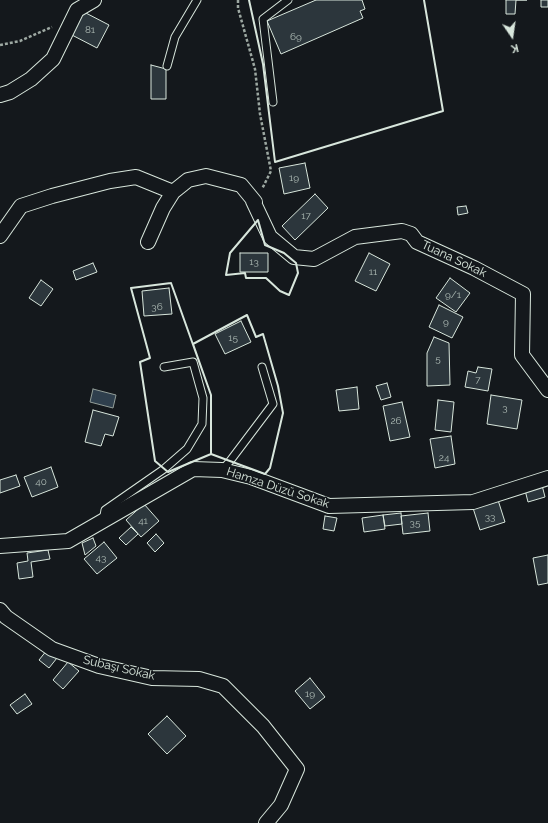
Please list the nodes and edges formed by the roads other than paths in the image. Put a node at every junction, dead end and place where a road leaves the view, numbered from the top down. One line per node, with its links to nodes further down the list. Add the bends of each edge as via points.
1 (94, 0): 5 (street, via 77,10 53,59 31,79)
2 (197, 0): 4 (lane, via 175,37)
3 (288, 0): 6 (lane, via 263,19)
4 (167, 66)
5 (0, 95)
6 (273, 102)
7 (174, 192): 8 (street, via 136,177 95,184 21,206); 9 (street, Tuana Sokak, via 163,208); 12 (street, Tuana Sokak, via 188,180 206,176 240,185 256,202 254,201 270,237 294,257 314,259 356,237 402,231 411,234 417,242 523,294 522,355)
8 (0, 236)
9 (148, 242)
10 (164, 367): 15 (lane, via 193,362 204,398 202,424 187,449 164,469 105,510)
11 (262, 367): 13 (lane, via 273,404)
12 (548, 390)
13 (222, 470): 14 (street, Hamza Düzü Sokak, via 251,477 329,506 473,502); 15 (street, Hamza Düzü Sokak, via 193,469)
14 (548, 478)
15 (103, 521): 16 (street, Hamza Düzü Sokak, via 68,541)
16 (0, 546)
17 (0, 610): 18 (street, Subaşı Sokak, via 52,649 99,666 152,678 199,679 223,686 263,726 297,769 281,804)
18 (266, 823)

